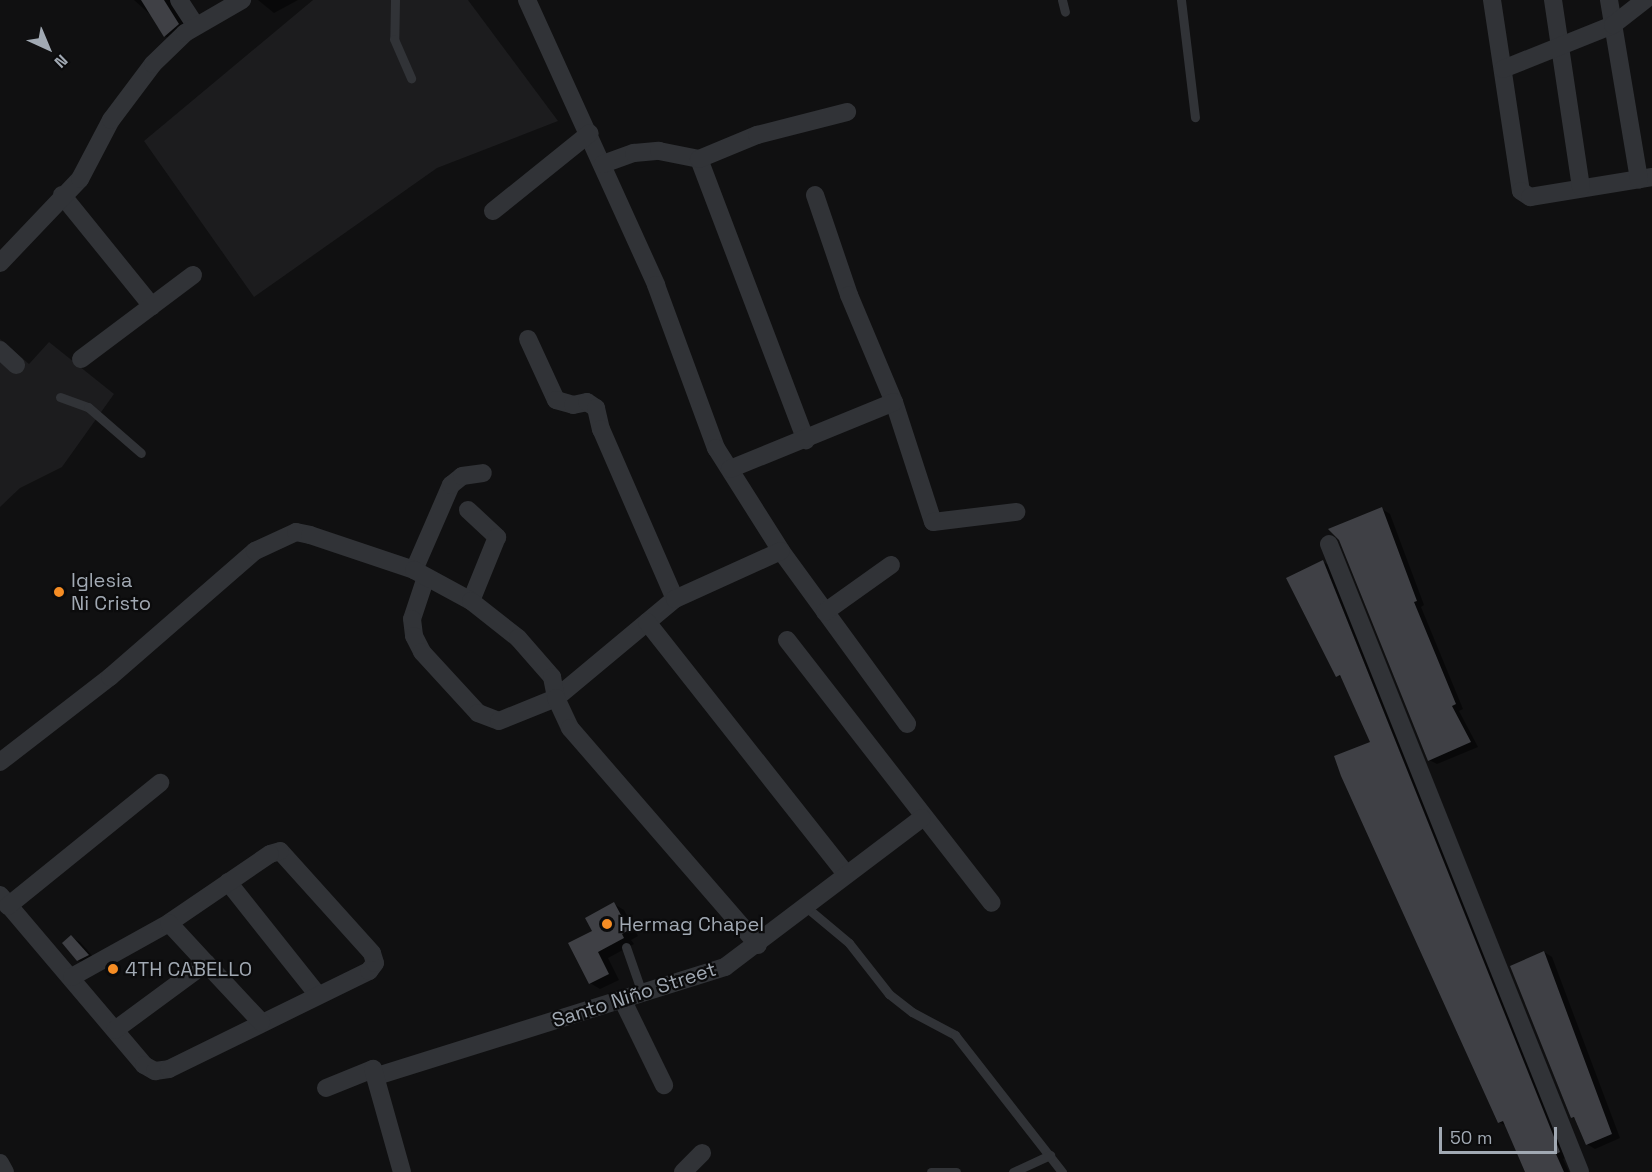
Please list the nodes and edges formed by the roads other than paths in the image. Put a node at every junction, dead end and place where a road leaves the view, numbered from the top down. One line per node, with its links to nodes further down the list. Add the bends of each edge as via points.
1 (178, 0): 13 (street)
2 (242, 0): 13 (street)
3 (395, 0): 16 (lane, via 394,39)
4 (527, 0): 19 (street)
5 (1062, 0): 11 (lane)
6 (1181, 0): 18 (lane)
7 (1492, 0): 15 (street)
8 (1553, 0): 14 (street)
9 (1609, 0): 12 (street)
10 (1645, 0): 12 (street)
11 (1065, 12)
12 (1613, 25): 14 (street); 22 (street)
13 (195, 26): 24 (street, via 135,83 111,120 94,158)
14 (1560, 48): 15 (street); 23 (street)
15 (1503, 69): 23 (street, via 1521,191 1530,197)
16 (411, 78)
17 (847, 112): 20 (street, via 757,135)
18 (1195, 117)
19 (590, 134): 21 (street); 26 (street)
20 (699, 159): 21 (street, via 659,151 634,153); 36 (street)
21 (603, 164): 38 (street, via 657,285 716,448)
22 (1645, 179): 23 (street)
23 (1581, 188)
24 (62, 195): 27 (street); 29 (street)
25 (815, 195): 35 (street, via 849,295)
26 (493, 211)
27 (0, 262)
28 (193, 275): 29 (street)
29 (152, 306): 32 (street)
30 (528, 339): 46 (street, via 556,400 573,405 587,402 596,408 601,429)
31 (0, 351): 33 (street)
32 (81, 359)
33 (16, 365)
34 (60, 397): 37 (lane, via 88,407)
35 (894, 402): 36 (street); 41 (street, via 933,522)
36 (806, 440): 38 (street)
37 (141, 453)
38 (730, 469): 43 (street)
39 (483, 473): 45 (street, via 462,476 451,485)
40 (468, 510): 47 (street, via 497,537)
41 (1016, 512)
42 (1329, 544): 84 (street)
43 (781, 551): 46 (street); 48 (street)
44 (891, 565): 48 (street)
45 (420, 574): 47 (street); 51 (street, via 412,619 414,636 422,652 478,713 499,721); 53 (street, via 310,534 296,532 274,538 255,550 110,677)
46 (675, 599): 49 (street)
47 (471, 601): 51 (street, via 540,658 552,677)
48 (825, 612): 52 (street)
49 (647, 622): 51 (street); 56 (street)
50 (787, 640): 55 (street)
51 (556, 698): 62 (street, via 570,728)
52 (907, 724)
53 (0, 762)
54 (160, 783): 58 (street)
55 (922, 818): 56 (street, Santo Niño Street); 59 (street)
56 (846, 874): 60 (street, Santo Niño Street)
57 (228, 882): 61 (street); 67 (street); 67 (street, via 280,851 372,953 375,963 369,971)
58 (4, 901): 65 (street)
59 (992, 903)
60 (806, 907): 62 (street, Santo Niño Street); 75 (lane, via 849,943 889,994 912,1012 955,1035)
61 (169, 923): 64 (street); 65 (street)
62 (758, 945): 66 (street, Santo Niño Street, via 725,967)
63 (626, 947): 66 (lane)
64 (206, 963): 69 (street); 70 (street)
65 (72, 977): 70 (street)
66 (642, 993): 68 (street, Santo Niño Street)
67 (317, 994): 69 (street)
68 (622, 999): 71 (street, Santo Niño Street); 72 (street)
69 (261, 1022): 70 (street, via 169,1069 155,1071 144,1065)
70 (115, 1030)
71 (377, 1076): 73 (street, Santo Niño Street, via 373,1069); 78 (street)
72 (664, 1085)
73 (326, 1088)
74 (702, 1153): 79 (street)
75 (1050, 1155): 82 (lane); 83 (lane)
76 (0, 1163): 77 (street)
77 (5, 1172)
78 (402, 1172)
79 (683, 1172)
80 (931, 1172): 81 (lane)
81 (956, 1172)
82 (1013, 1172)
83 (1062, 1172)
84 (1580, 1172)

